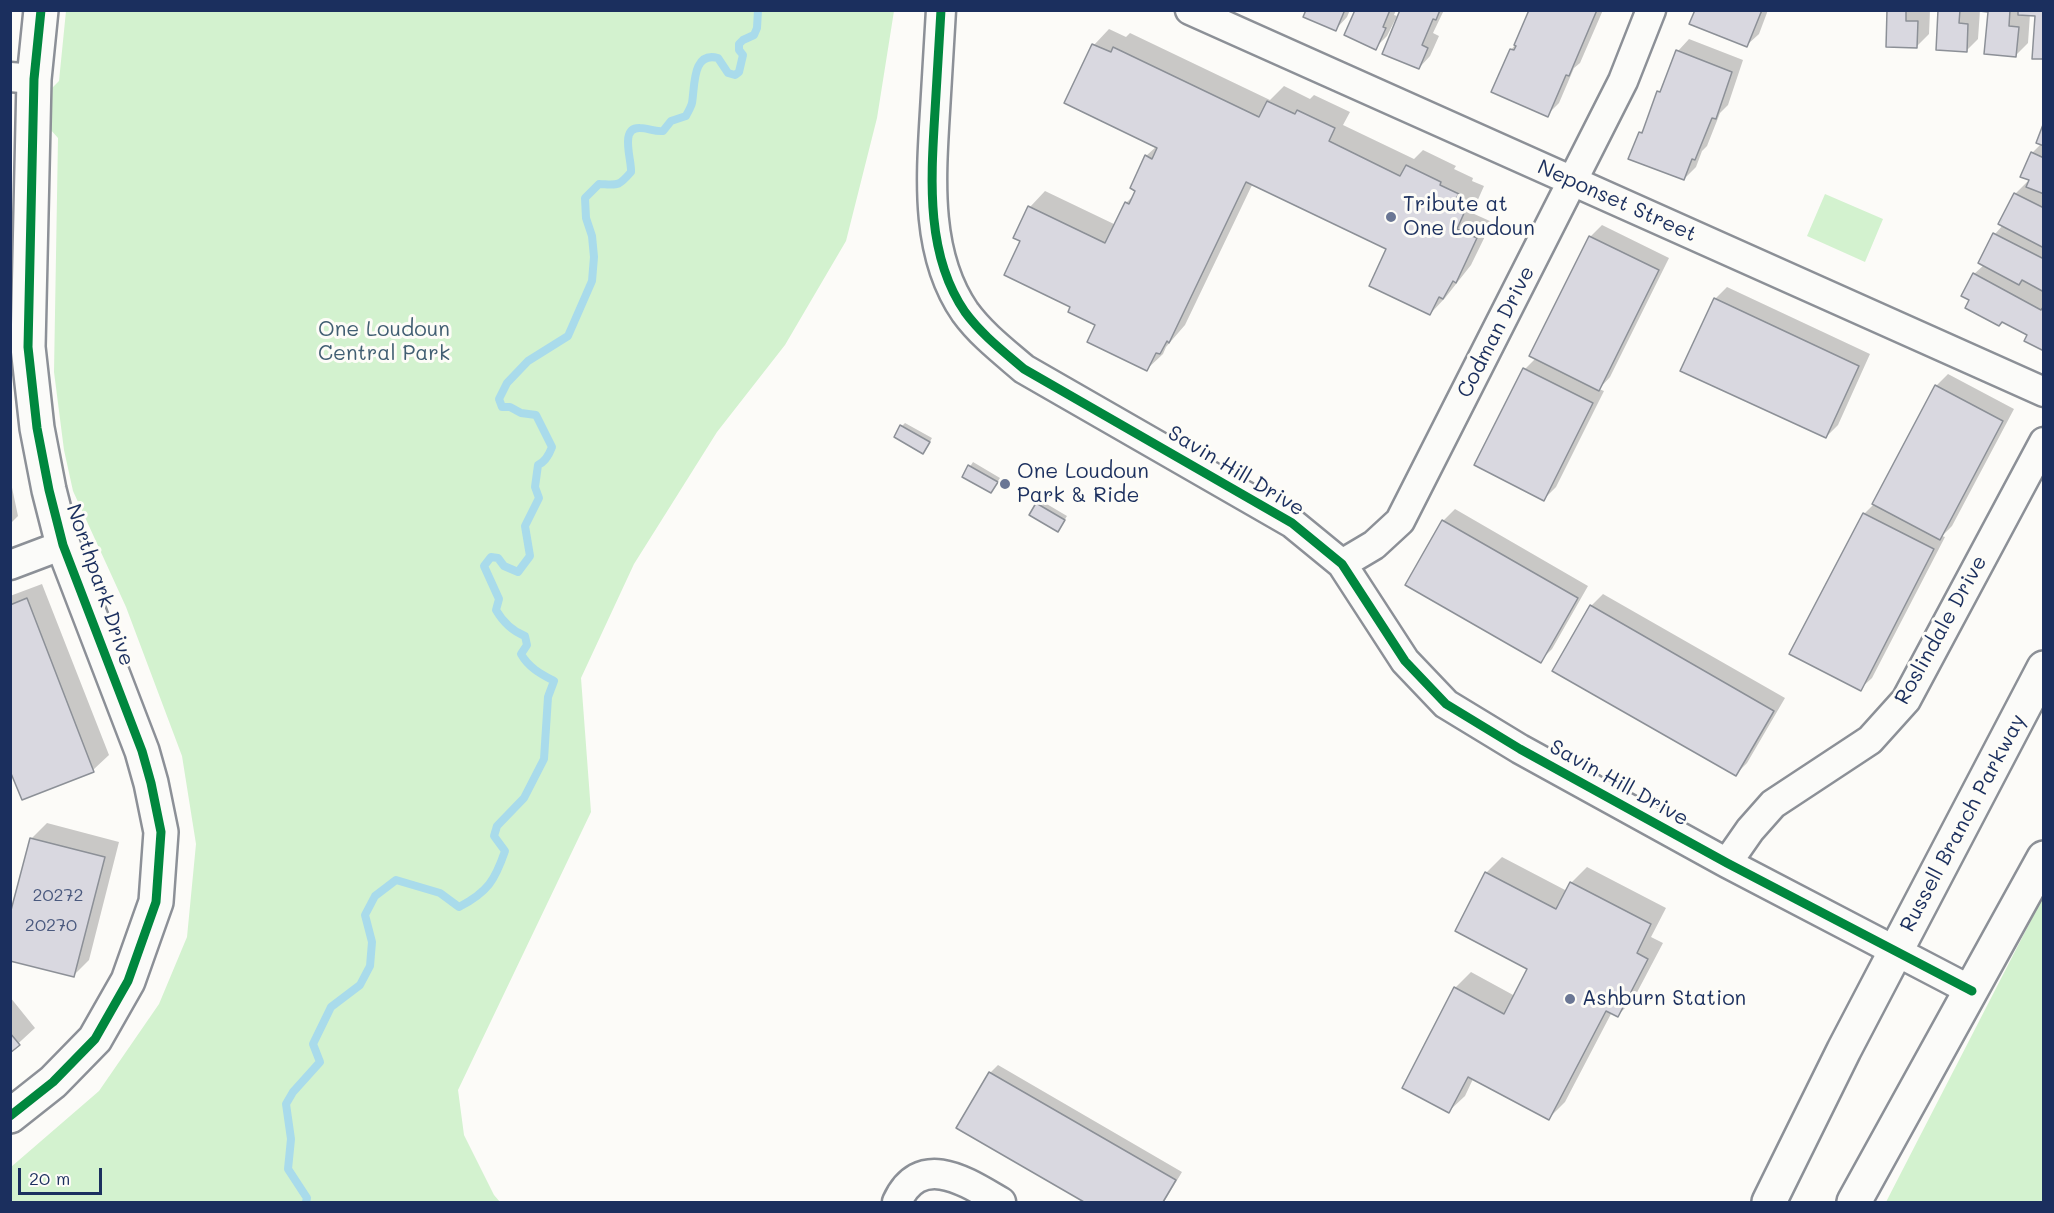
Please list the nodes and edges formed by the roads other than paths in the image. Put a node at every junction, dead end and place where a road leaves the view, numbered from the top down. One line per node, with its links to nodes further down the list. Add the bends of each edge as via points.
1 (40, 10): 5 (street, Northpark Drive)
2 (941, 10): 10 (street, Savin Hill Drive, via 930,178 938,251 965,311 991,341 1024,369 1292,523)
3 (1190, 10): 6 (street, Neponset Street)
4 (1651, 10): 6 (street, Codman Drive, via 1623,81)
5 (22, 78): 9 (street, Northpark Drive, via 28,347 39,438)
6 (1573, 182): 7 (street, Neponset Street); 10 (street, Codman Drive, via 1400,521 1374,545)
7 (2043, 392)
8 (2043, 442): 14 (street, Roslindale Drive, via 1906,700 1870,740 1773,804)
9 (63, 544): 11 (street); 17 (street, Northpark Drive, via 151,783 161,832 156,902 128,981 95,1039 53,1082)
10 (1342, 564): 14 (street, Savin Hill Drive, via 1405,661 1446,704)
11 (10, 565)
12 (2043, 668): 15 (street, Russell Branch Parkway)
13 (2043, 858): 16 (street)
14 (1726, 863): 15 (street, Savin Hill Drive)
15 (1896, 951): 16 (street, Savin Hill Drive); 20 (street, Russell Branch Parkway)
16 (1972, 991): 21 (street)
17 (10, 1116)
18 (897, 1203): 19 (street, via 912,1183 932,1174 962,1180)
19 (1002, 1203)
20 (1768, 1203)
21 (1854, 1203)

